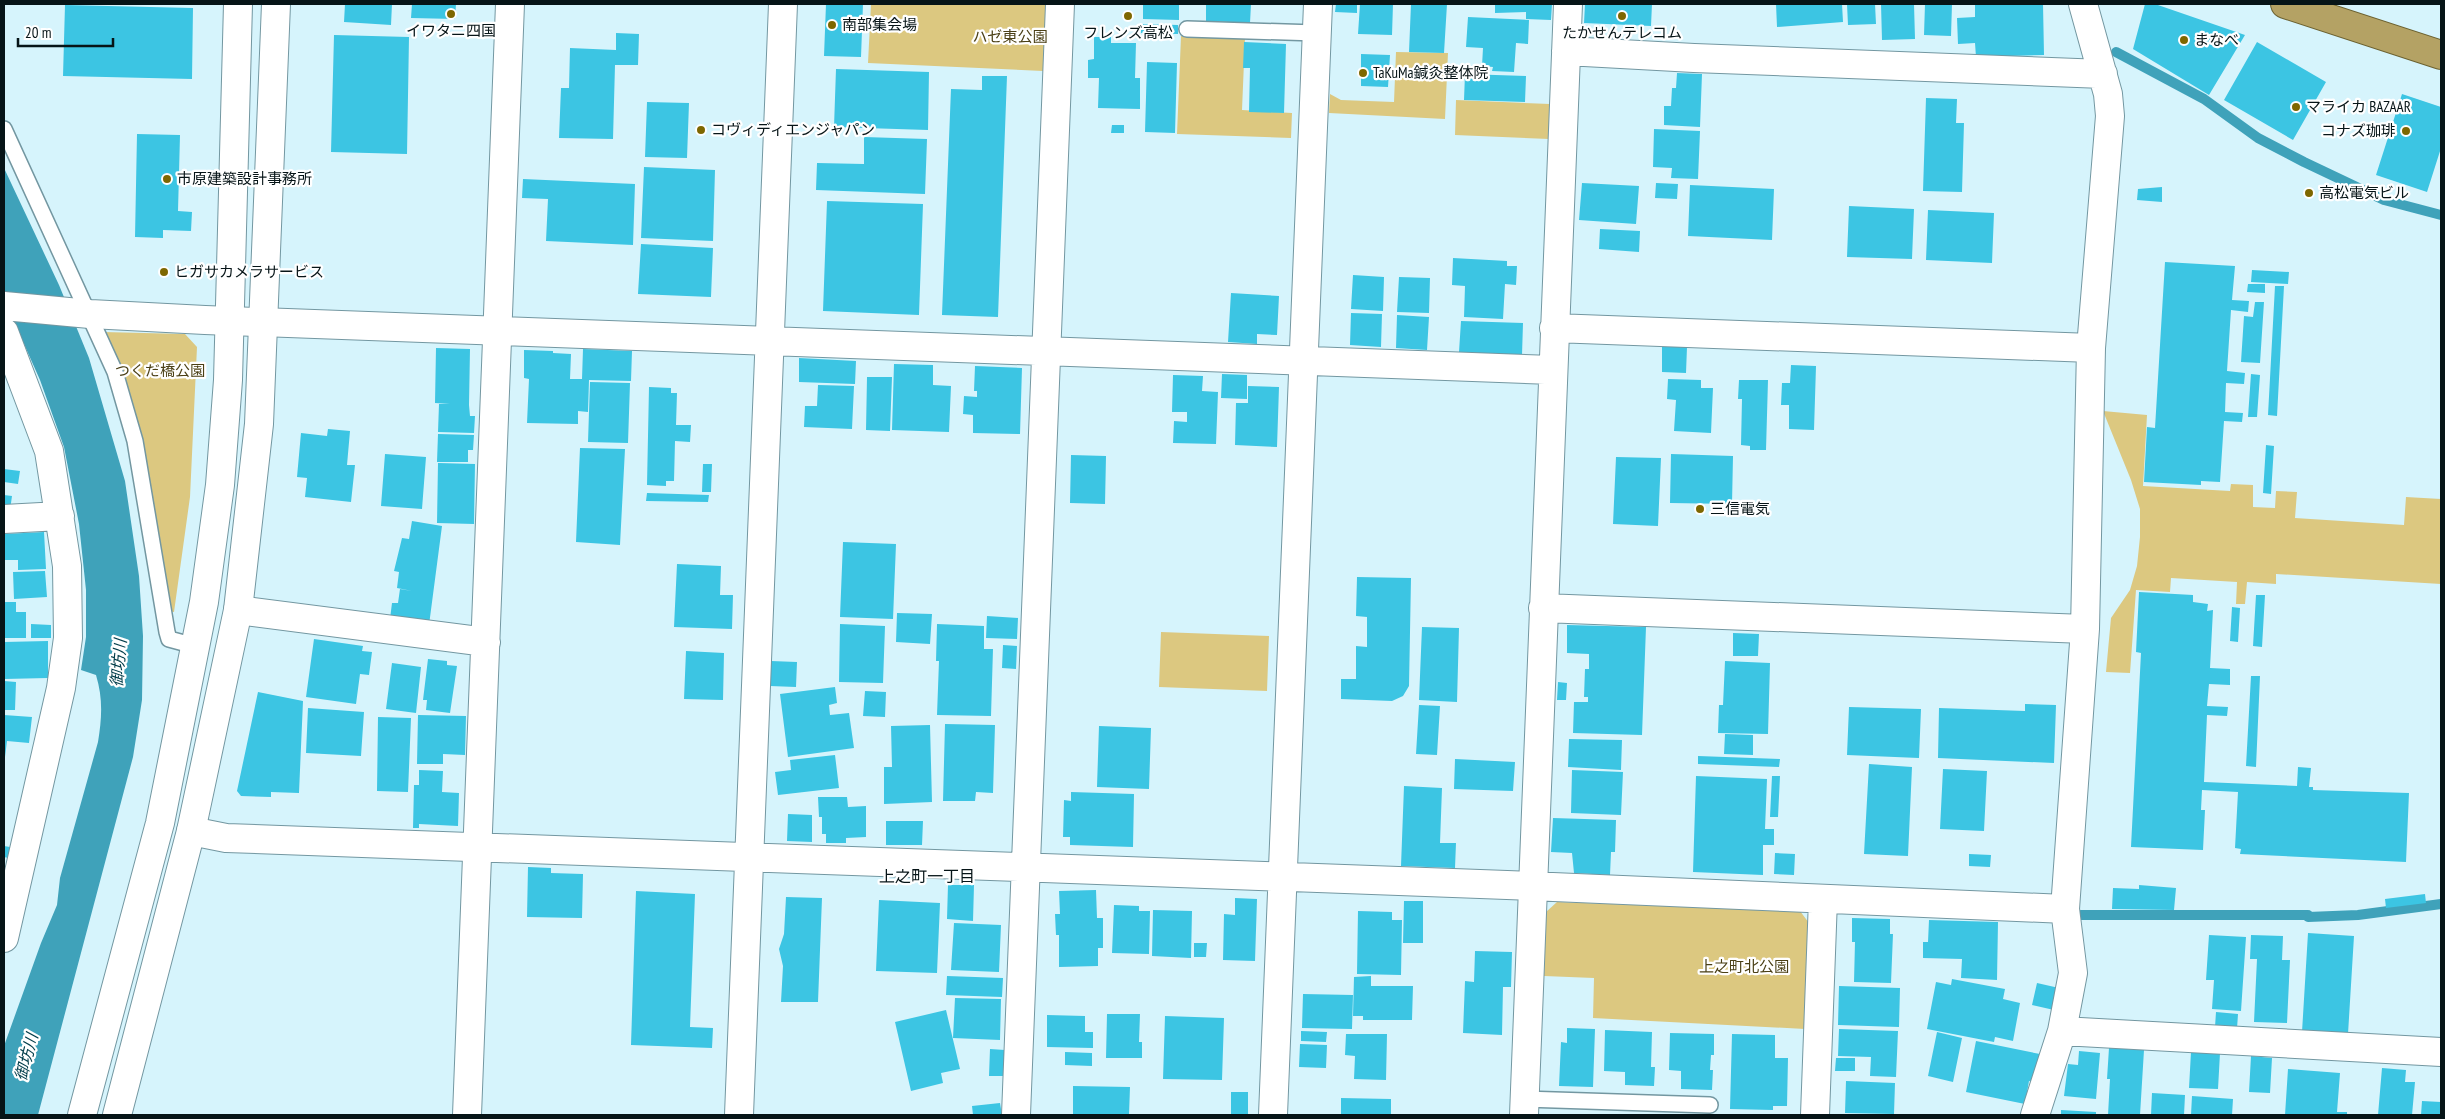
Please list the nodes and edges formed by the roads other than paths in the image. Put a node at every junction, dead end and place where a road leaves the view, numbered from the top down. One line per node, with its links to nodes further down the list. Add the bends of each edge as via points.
1 (238, 4): 18 (street)
2 (276, 4): 19 (street)
3 (510, 4): 21 (street)
4 (782, 4): 22 (street)
5 (1060, 4): 24 (street)
6 (1318, 4): 11 (street)
7 (1568, 4): 12 (street)
8 (2083, 4): 14 (street)
9 (2285, 4): 13 (highway)
10 (1187, 29): 11 (lane)
11 (1316, 33): 25 (street)
12 (1566, 50): 14 (street); 20 (street)
13 (2441, 55)
14 (2103, 74): 23 (street, via 2110,116)
15 (4, 129): 16 (lane)
16 (84, 314): 17 (street); 18 (street); 33 (lane, via 115,372 135,441 166,632 169,639)
17 (4, 315): 27 (street, via 49,451)
18 (228, 320): 19 (street); 33 (street, via 228,380 220,485)
19 (265, 322): 21 (street); 30 (street, via 259,424)
20 (1554, 328): 23 (street); 26 (street)
21 (497, 330): 22 (street); 32 (street)
22 (768, 341): 24 (street); 36 (street)
23 (2090, 348): 31 (street)
24 (1046, 351): 25 (street); 37 (street)
25 (1303, 361): 26 (street); 38 (street)
26 (1552, 370): 29 (street)
27 (60, 516): 28 (street); 42 (street, via 67,566 68,638 61,688)
28 (4, 519)
29 (1543, 608): 31 (street); 39 (street)
30 (238, 610): 32 (street); 34 (street)
31 (2085, 629): 41 (street)
32 (486, 642): 35 (street)
33 (195, 646): 47 (street, via 160,823)
34 (191, 831): 35 (street, via 226,838); 48 (street)
35 (478, 847): 36 (street); 49 (street)
36 (748, 858): 37 (street); 50 (street)
37 (1026, 868): 38 (street); 51 (street)
38 (1282, 878): 39 (street); 52 (street)
39 (1532, 888): 40 (street); 46 (street)
40 (1823, 899): 41 (street); 53 (street)
41 (2065, 909): 43 (street, via 2073,973)
42 (4, 938)
43 (2062, 1031): 44 (street); 54 (street)
44 (2441, 1052)
45 (1710, 1105): 46 (lane)
46 (1524, 1107)
47 (82, 1115)
48 (118, 1115)
49 (467, 1115)
50 (739, 1115)
51 (1016, 1115)
52 (1273, 1115)
53 (1815, 1115)
54 (2035, 1115)

